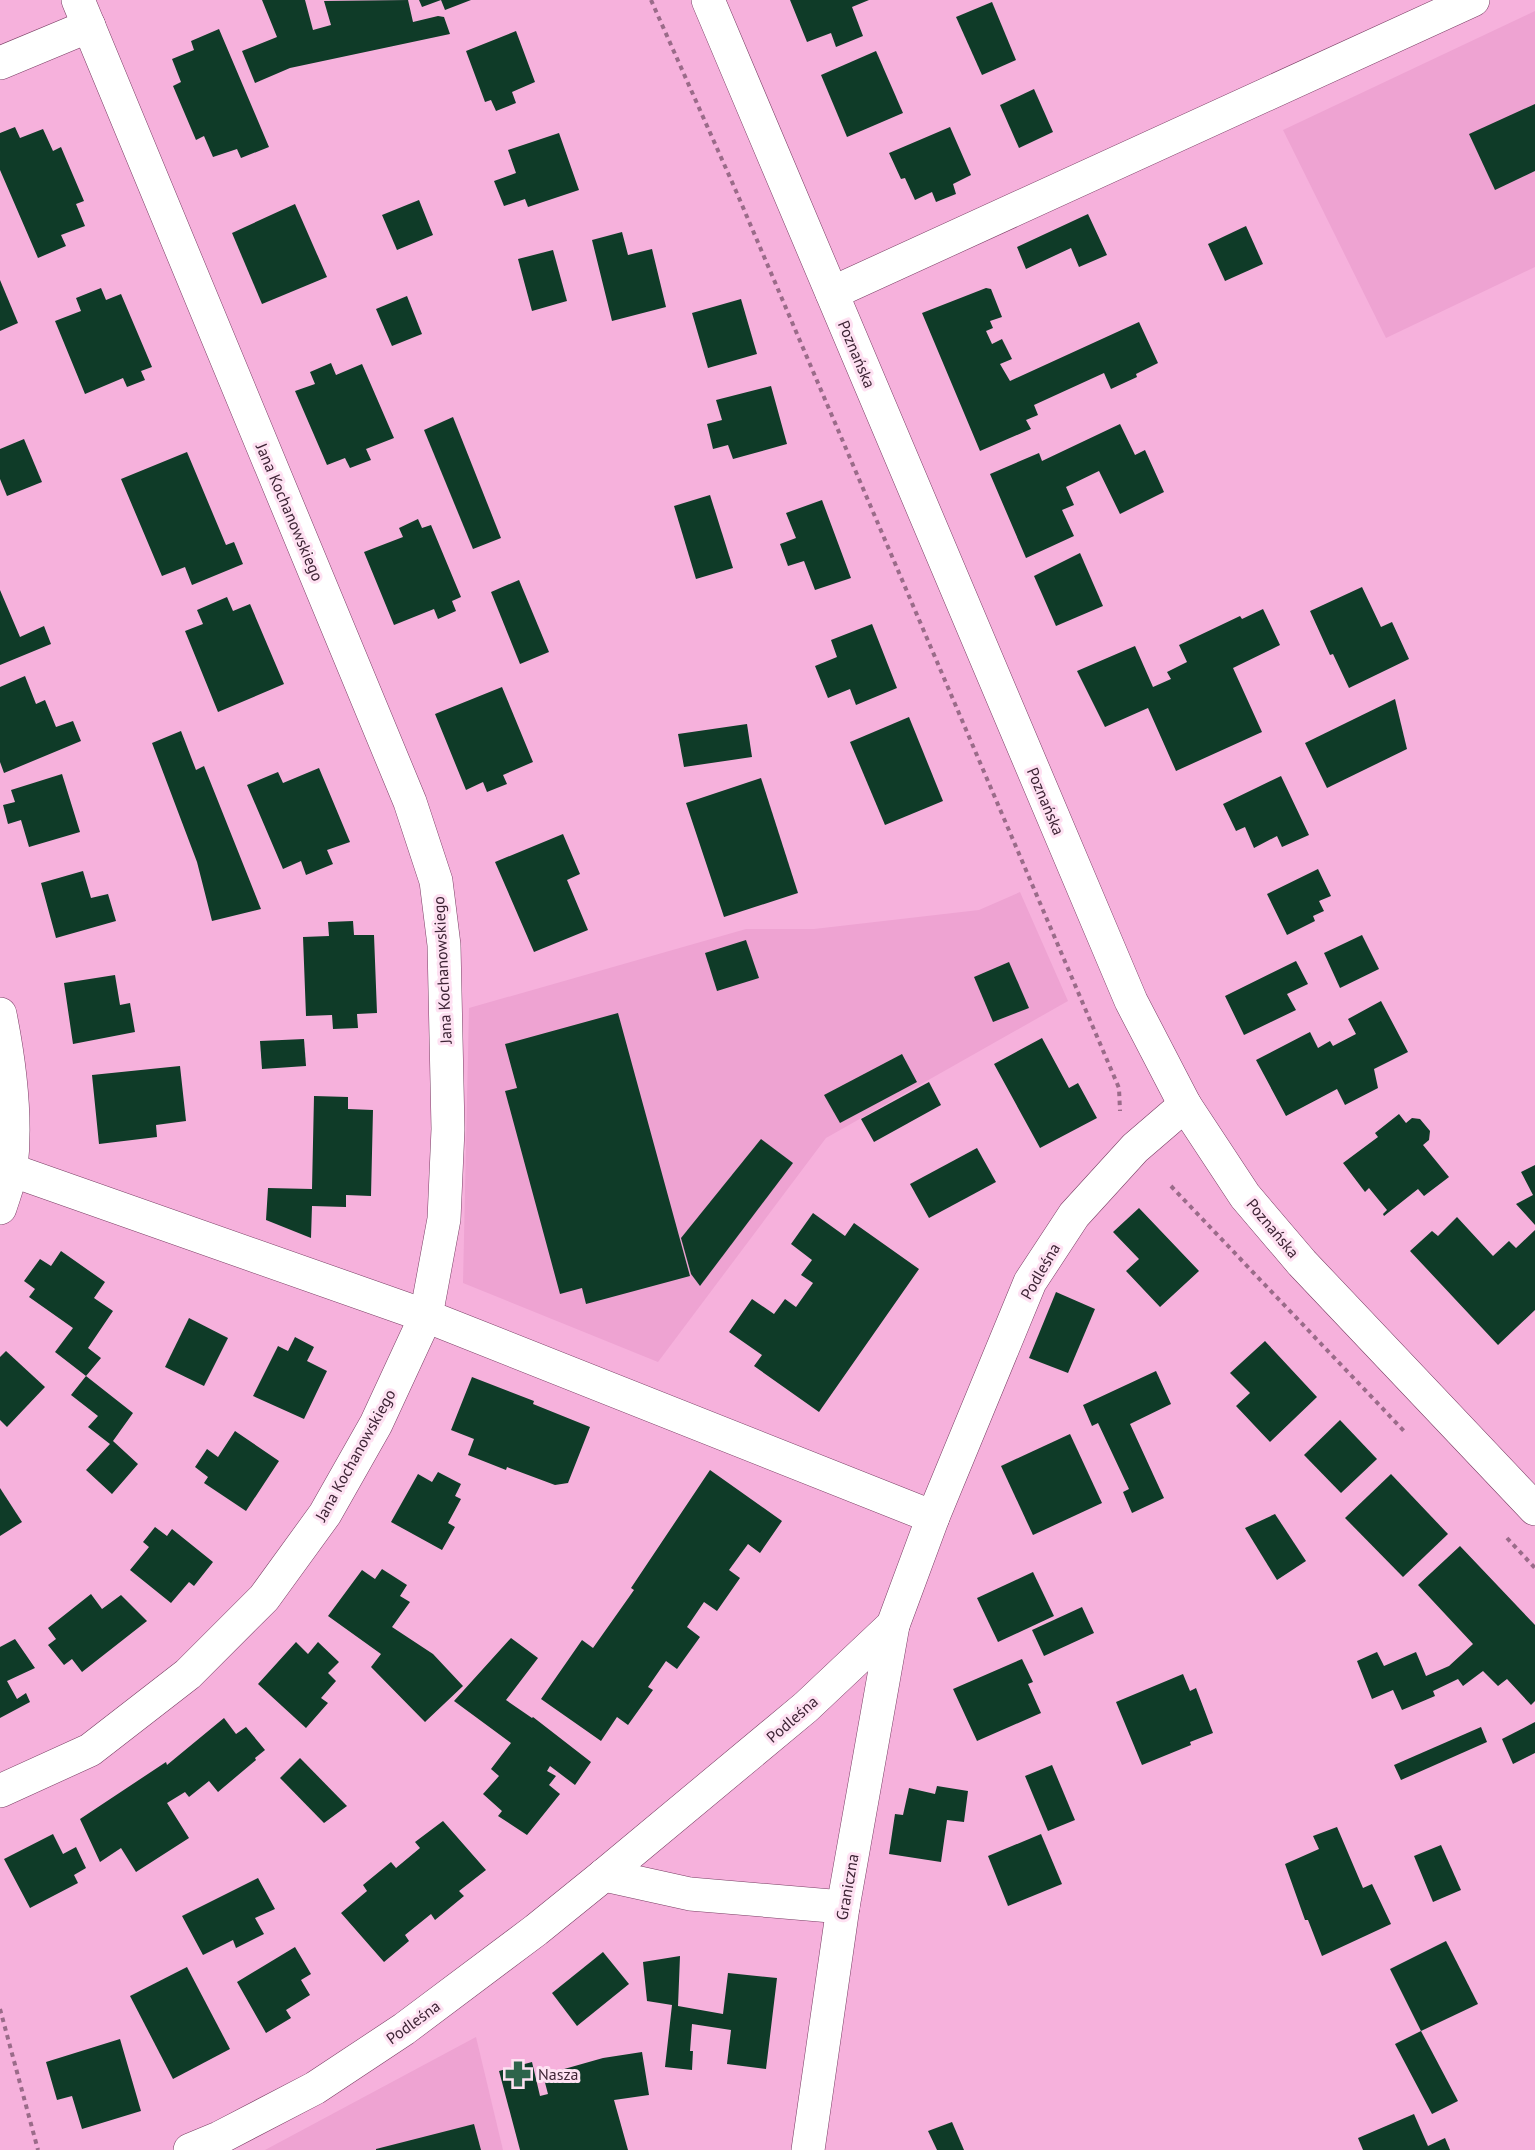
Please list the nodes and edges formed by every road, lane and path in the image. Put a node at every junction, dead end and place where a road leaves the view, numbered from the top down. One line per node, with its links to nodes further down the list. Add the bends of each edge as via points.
1 (651, 0): 9 (path, via 736,190 1119,1088 1120,1110)
2 (708, 0): 6 (street, Poznańska)
3 (1473, 0): 6 (street)
4 (83, 13): 5 (street); 12 (street, Jana Kochanowskiego, via 410,802 436,881 444,945 448,1129 444,1219)
5 (0, 63)
6 (832, 293): 8 (street, Poznańska, via 1131,1001)
7 (0, 1014): 10 (street, via 13,1112)
8 (1185, 1105): 13 (street, Poznańska, via 1245,1196 1302,1263); 14 (street, Podleśna, via 1135,1148 1074,1215 1030,1282)
9 (1116, 1117)
10 (11, 1170): 11 (street); 12 (street)
11 (0, 1208)
12 (426, 1316): 14 (street); 16 (street, Jana Kochanowskiego, via 376,1424 325,1514 264,1599 188,1674 90,1750)
13 (1535, 1509)
14 (933, 1516): 15 (street, Podleśna)
15 (893, 1625): 17 (street, Podleśna, via 806,1707); 18 (street, Graniczna)
16 (0, 1791)
17 (604, 1875): 18 (street, via 690,1894); 21 (street, Podleśna, via 394,2036 315,2088)
18 (843, 1907): 22 (street, Graniczna)
19 (0, 2009): 20 (path)
20 (38, 2150)
21 (190, 2150)
22 (808, 2150)

